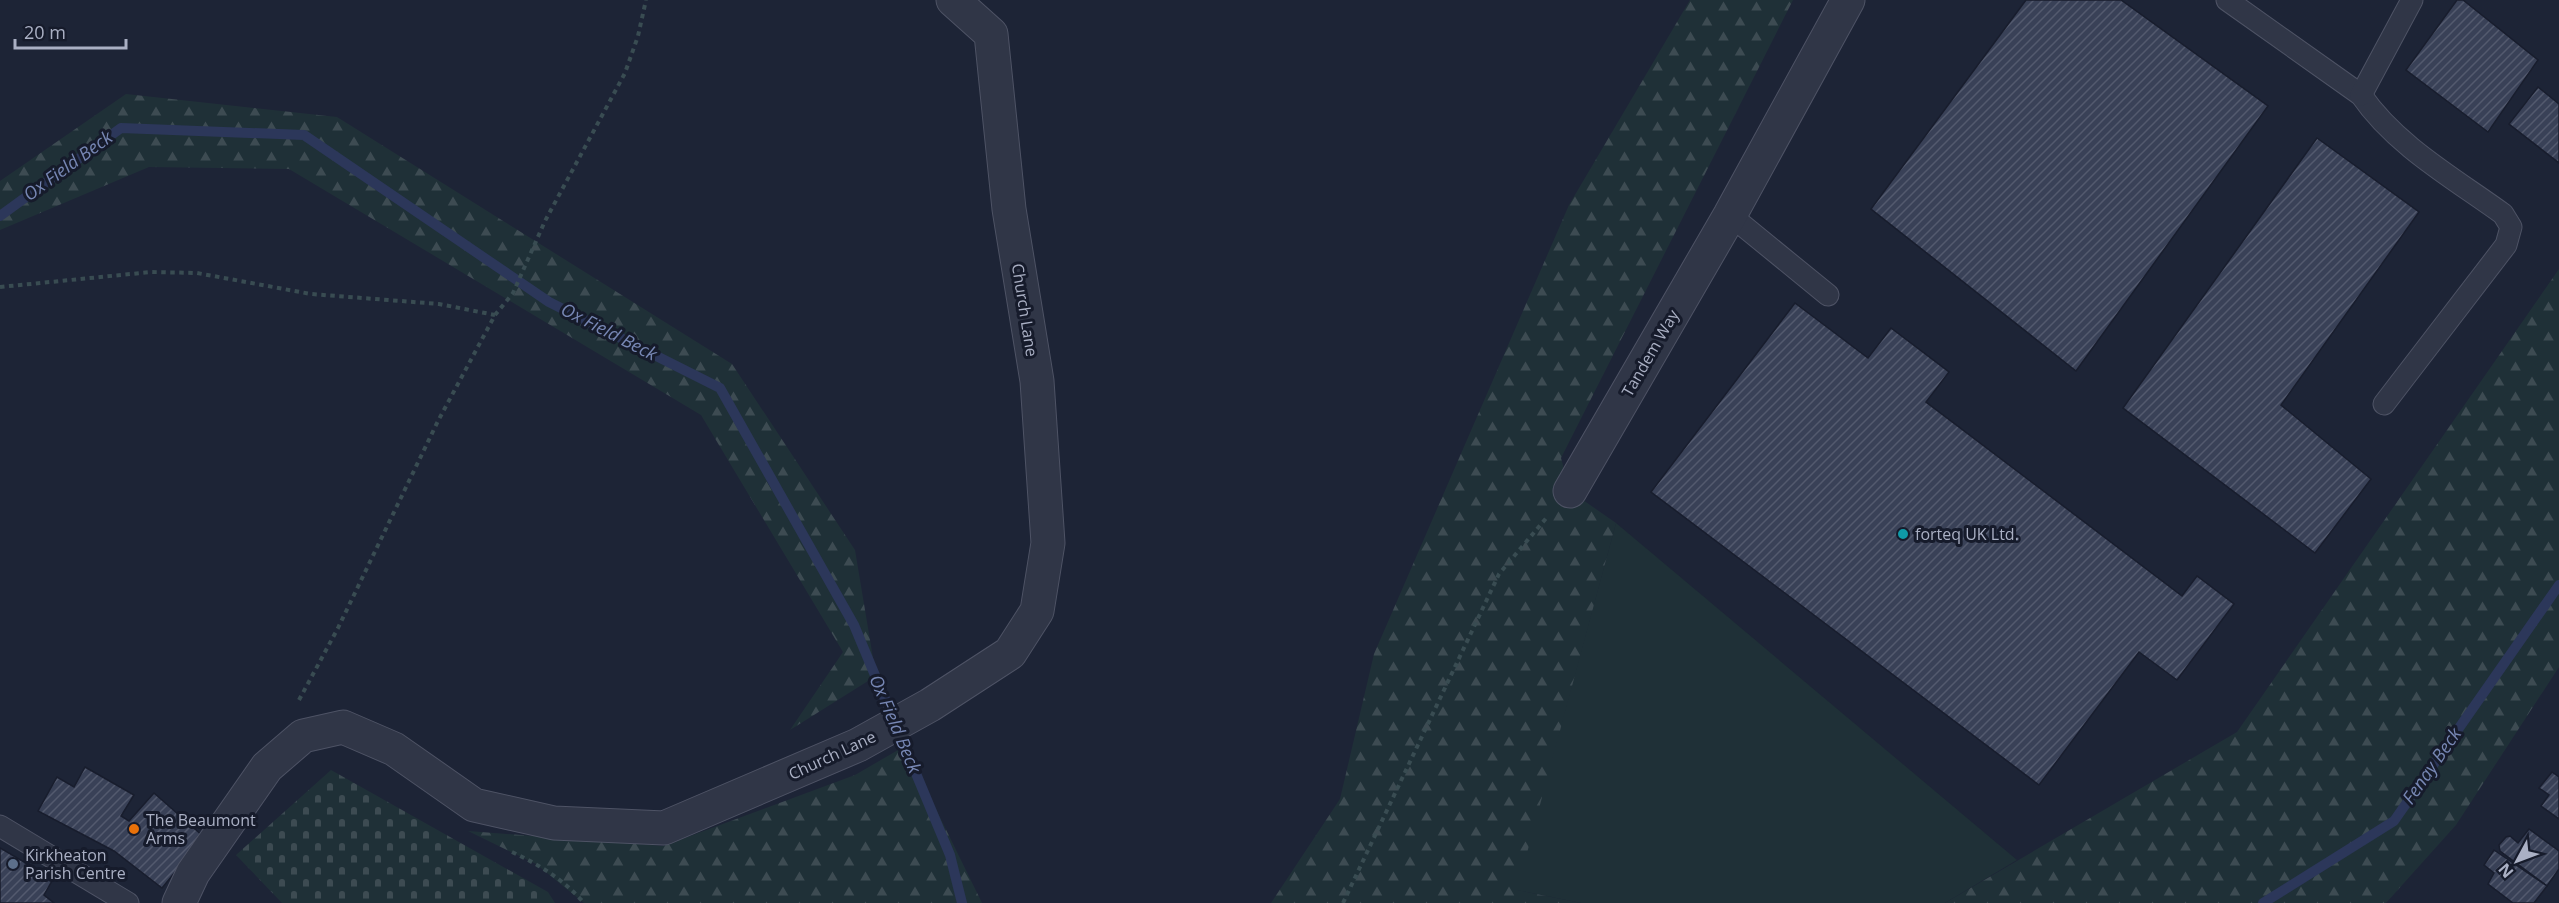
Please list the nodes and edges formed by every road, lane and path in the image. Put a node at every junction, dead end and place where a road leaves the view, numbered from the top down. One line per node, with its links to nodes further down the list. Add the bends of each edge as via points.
1 (646, 0): 10 (path, via 625,73 513,293)
2 (953, 0): 13 (street, Church Lane, via 991,34 1009,209 1037,381 1048,543 1036,611 1010,653 858,746 664,828 554,823 474,805 394,749 343,727)
3 (1848, 0): 7 (street, Tandem Way)
4 (2227, 0): 6 (lane)
5 (2412, 0): 6 (lane)
6 (2361, 96): 11 (lane, via 2404,142 2504,214 2511,227 2506,244)
7 (1730, 215): 9 (lane); 12 (street, Tandem Way)
8 (0, 287): 10 (path, via 152,272 197,273 311,294 439,304)
9 (1828, 295)
10 (495, 315): 13 (path, via 287,722)
11 (2384, 404)
12 (1569, 491): 19 (path, via 1499,574)
13 (303, 736): 17 (street, Church Lane, via 267,767 193,873)
14 (0, 826): 16 (lane)
15 (507, 849): 18 (path, via 572,888)
16 (128, 903)
17 (179, 903)
18 (584, 903)
19 (1343, 903)

